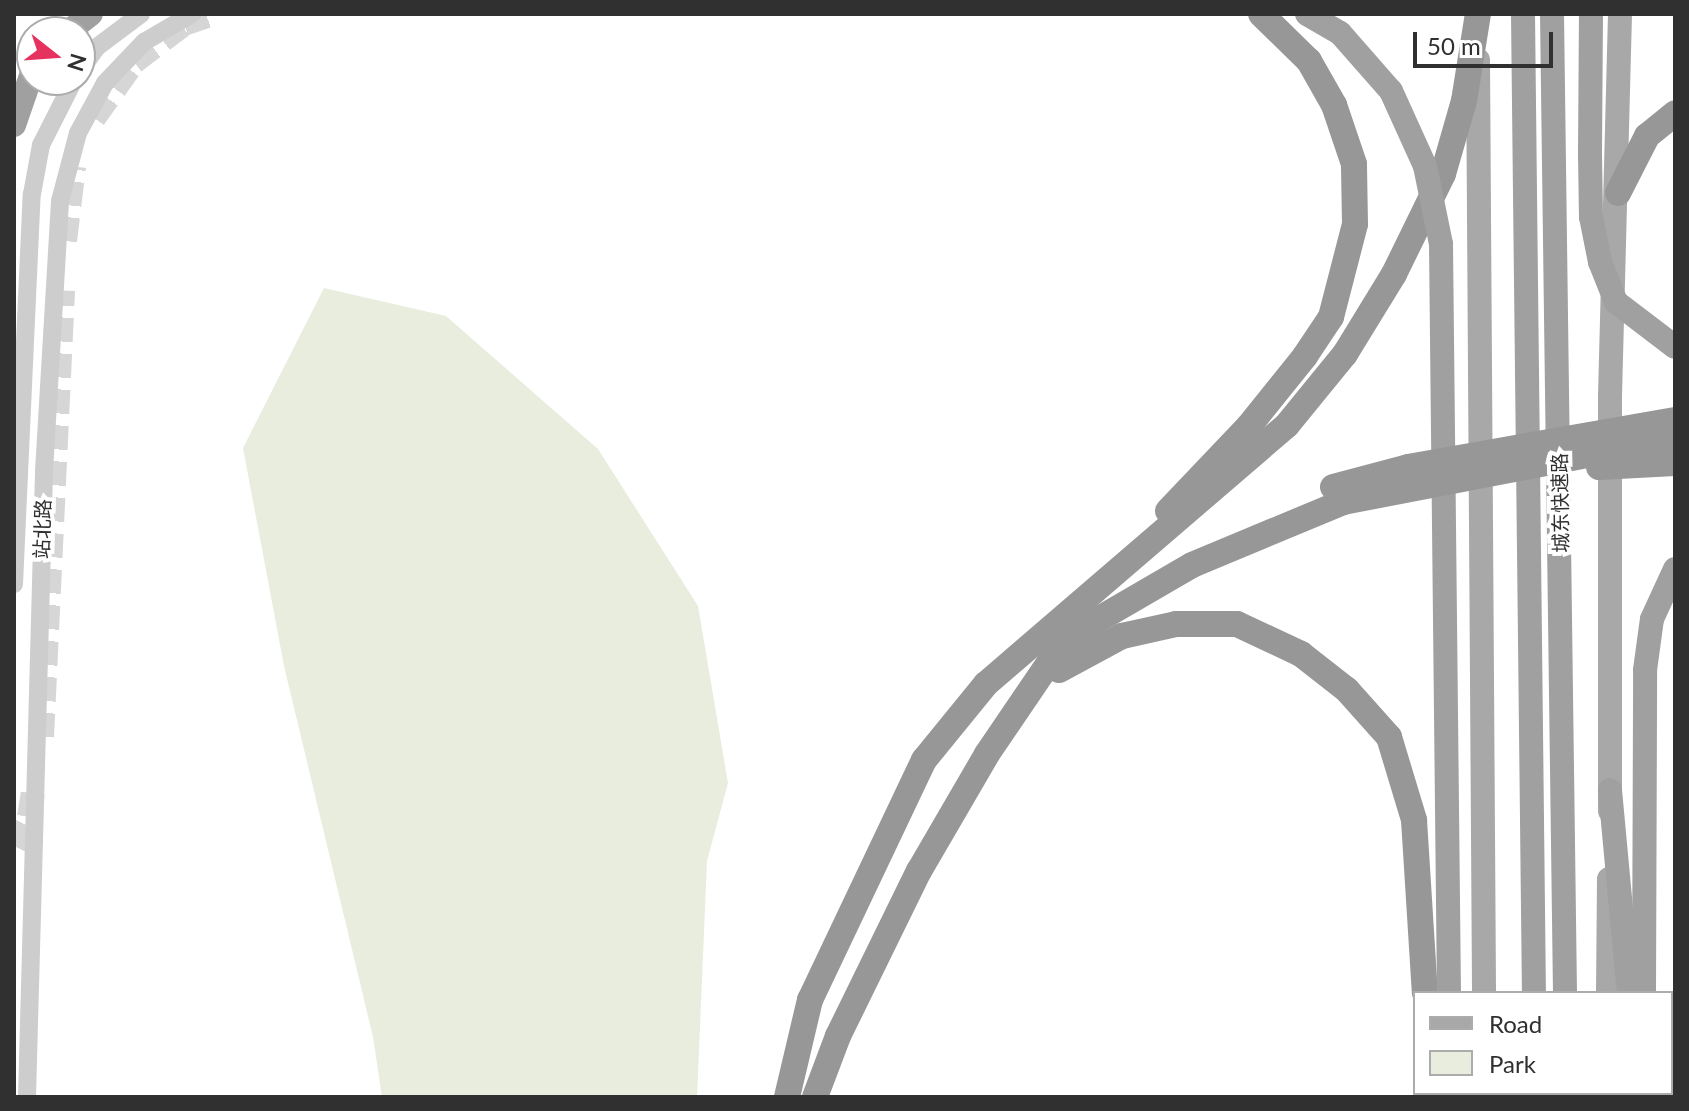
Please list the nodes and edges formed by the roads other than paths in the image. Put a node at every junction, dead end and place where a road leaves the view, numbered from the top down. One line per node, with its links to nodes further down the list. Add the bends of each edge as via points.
1 (141, 14): 10 (street)
2 (192, 14): 28 (street, 站北路, via 144,42 105,83 78,133 60,201)
3 (1261, 14): 22 (highway, via 1309,61 1334,105 1354,164 1355,224 1345,273 1331,317 1305,356 1249,426 1170,508)
4 (1307, 14): 31 (highway, bridge, via 1340,33 1391,91 1425,166 1441,244)
5 (1478, 14): 22 (highway, via 1464,101 1443,174 1394,274 1345,354 1287,425); 32 (main road)
6 (1523, 14): 33 (highway, 城东快速路)
7 (1552, 14): 34 (highway, 城东快速路)
8 (1591, 14): 16 (highway, bridge, via 1591,217 1600,262 1616,302)
9 (1620, 14): 15 (main road)
10 (96, 48)
11 (24, 96): 14 (highway)
12 (66, 96): 24 (street, 站北路, via 41,145 32,194)
13 (1675, 113): 15 (highway, via 1647,136)
14 (14, 125)
15 (1618, 193): 27 (main road, via 1610,396)
16 (1675, 347)
17 (1675, 420): 21 (highway, bridge, via 1408,467)
18 (1675, 438): 20 (highway, bridge)
19 (1675, 463): 20 (highway, bridge)
20 (1484, 474): 21 (highway, bridge)
21 (1338, 494): 25 (highway, via 1206,540); 26 (highway, via 1192,565 1094,622 1051,660)
22 (1127, 565): 25 (highway)
23 (1675, 569): 37 (highway, via 1652,619 1645,670)
24 (14, 584)
25 (1071, 612): 39 (highway, via 986,684 924,760 810,1000)
26 (987, 754): 30 (highway, via 1041,684 1074,659 1122,636 1176,624 1237,624 1301,654 1347,690 1389,737 1414,820); 40 (highway, via 879,949)
27 (1610, 790): 35 (main road); 36 (highway)
28 (22, 896): 29 (street, 站北路)
29 (22, 941): 38 (street, 站北路)
30 (1425, 991)
31 (1449, 991)
32 (1484, 991)
33 (1534, 991)
34 (1565, 991)
35 (1608, 991)
36 (1629, 991)
37 (1644, 991)
38 (27, 1097)
39 (787, 1097)
40 (815, 1097)

